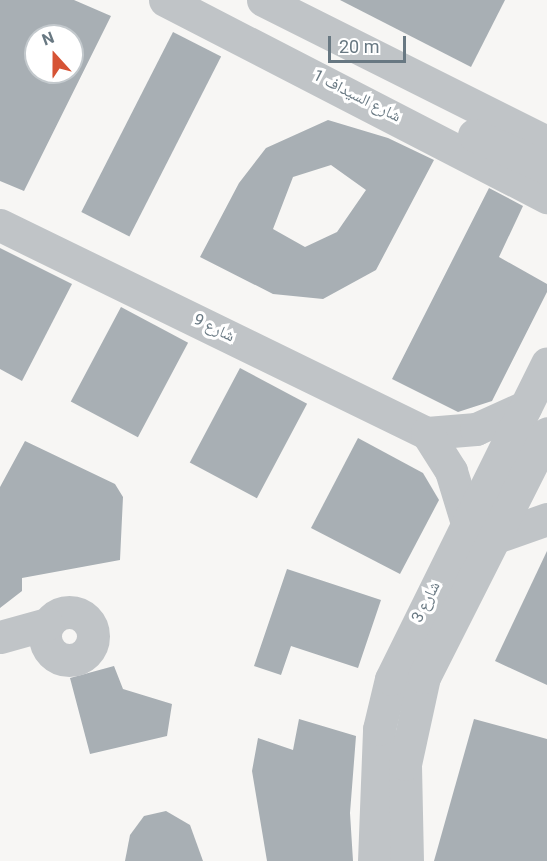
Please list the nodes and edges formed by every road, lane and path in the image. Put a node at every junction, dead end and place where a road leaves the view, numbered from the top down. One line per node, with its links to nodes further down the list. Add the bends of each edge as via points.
1 (165, 0): 4 (street, شارع السيداف 1)
2 (263, 0): 3 (street)
3 (544, 139)
4 (546, 190)
5 (0, 225): 8 (street, شارع 9)
6 (547, 363): 7 (street, شارع 3)
7 (525, 407): 8 (street, via 476,429); 11 (street, شارع 3)
8 (427, 433): 11 (street, via 451,471)
9 (547, 433): 12 (street, شارع 3)
10 (547, 519): 12 (street)
11 (466, 520): 15 (street, شارع 3, via 409,635 385,702 374,781)
12 (493, 538): 16 (street, شارع 3, via 416,705 403,794)
13 (48, 624): 14 (street)
14 (0, 637)
15 (374, 861)
16 (407, 861)

